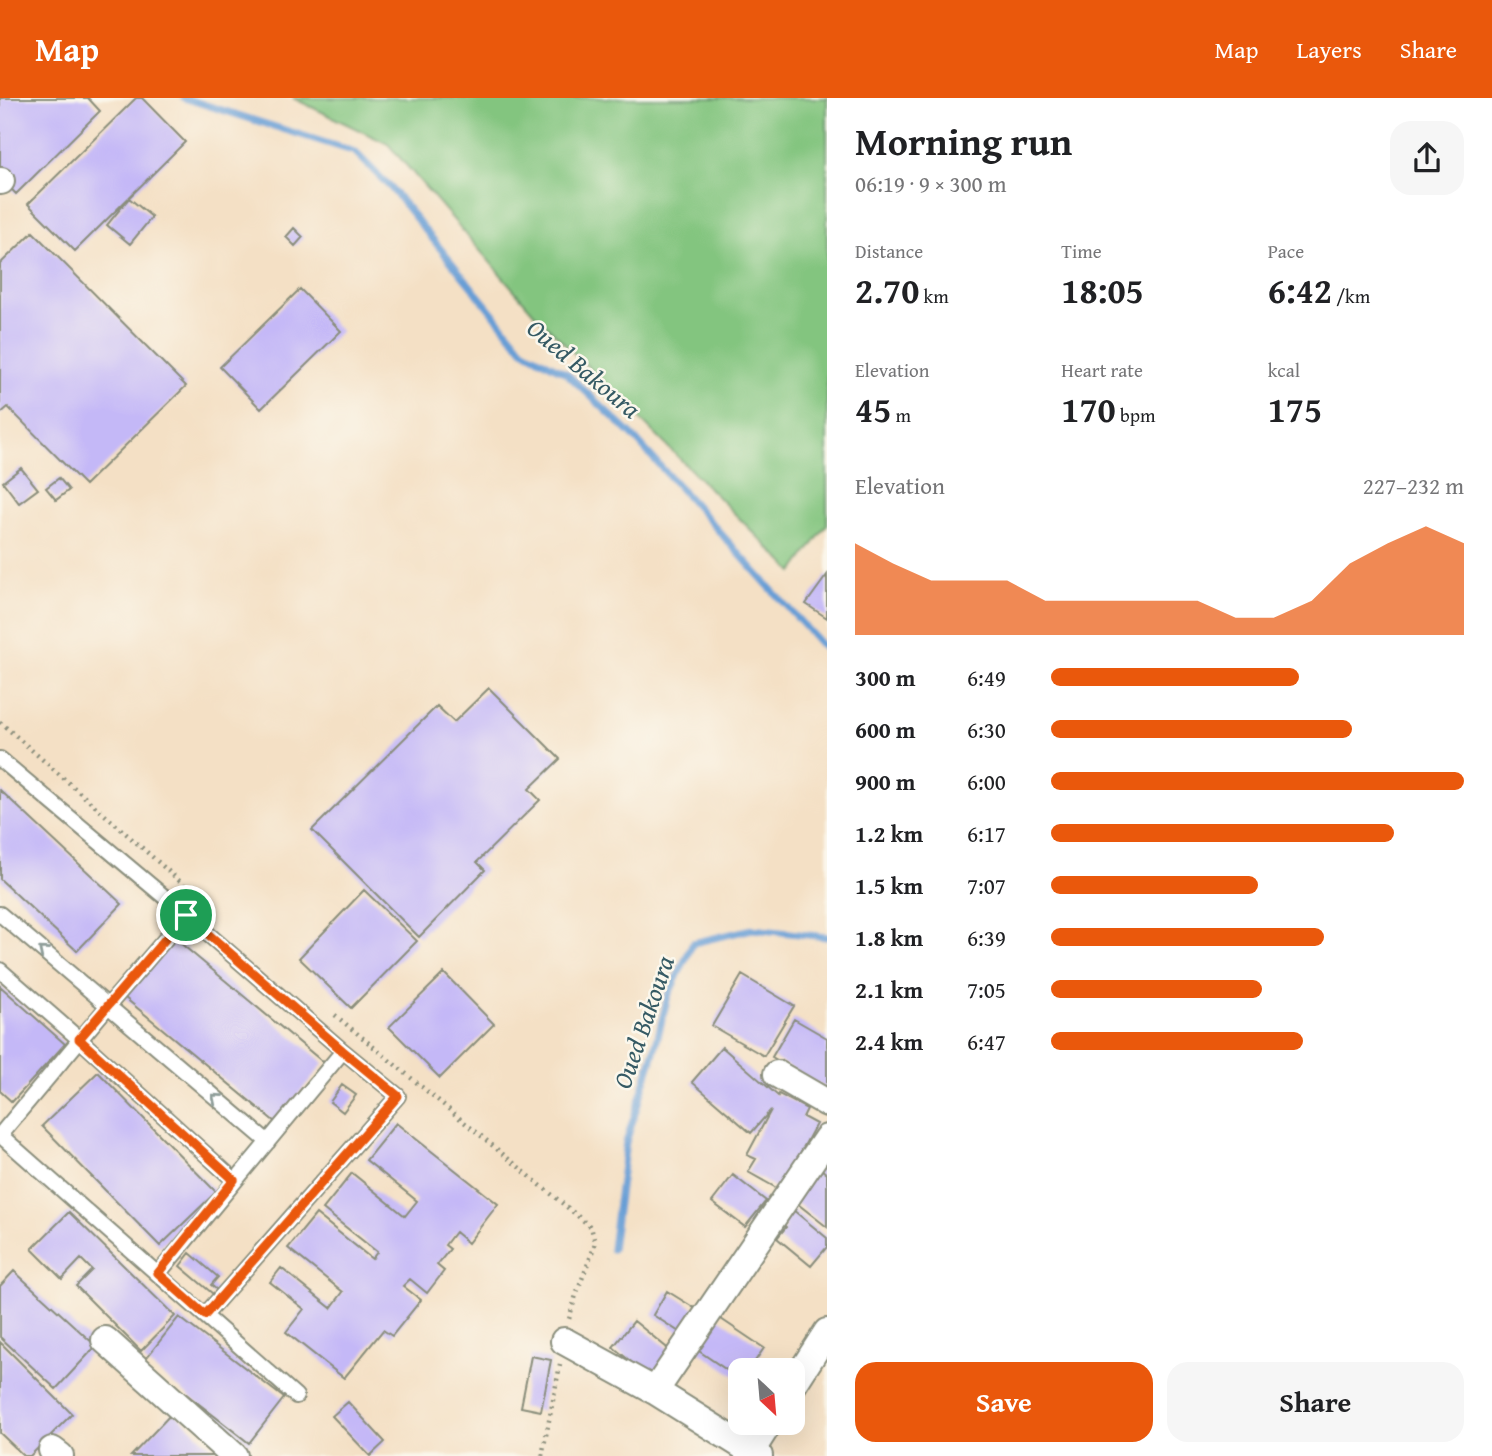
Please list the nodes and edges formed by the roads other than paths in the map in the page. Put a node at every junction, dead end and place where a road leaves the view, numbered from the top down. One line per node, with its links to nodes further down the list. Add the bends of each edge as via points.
1 (0, 759): 3 (lane)
2 (0, 914): 5 (lane, one-way to 2)
3 (186, 915): 5 (lane); 7 (lane)
4 (0, 970): 6 (lane)
5 (108, 1006): 6 (lane); 12 (lane, one-way to 5)
6 (79, 1039): 10 (lane); 13 (lane)
7 (343, 1051): 12 (lane); 15 (lane, via 398,1096)
8 (777, 1074): 9 (street)
9 (827, 1103)
10 (0, 1135): 14 (lane)
11 (827, 1138): 20 (street)
12 (268, 1142): 13 (lane)
13 (234, 1180): 14 (lane)
14 (158, 1273): 15 (lane)
15 (205, 1315): 21 (lane)
16 (827, 1332): 19 (street)
17 (106, 1340): 24 (street)
18 (564, 1341): 20 (street)
19 (805, 1366)
20 (655, 1391): 23 (street)
21 (296, 1396)
22 (762, 1435): 23 (street)
23 (752, 1454)
24 (234, 1456)

